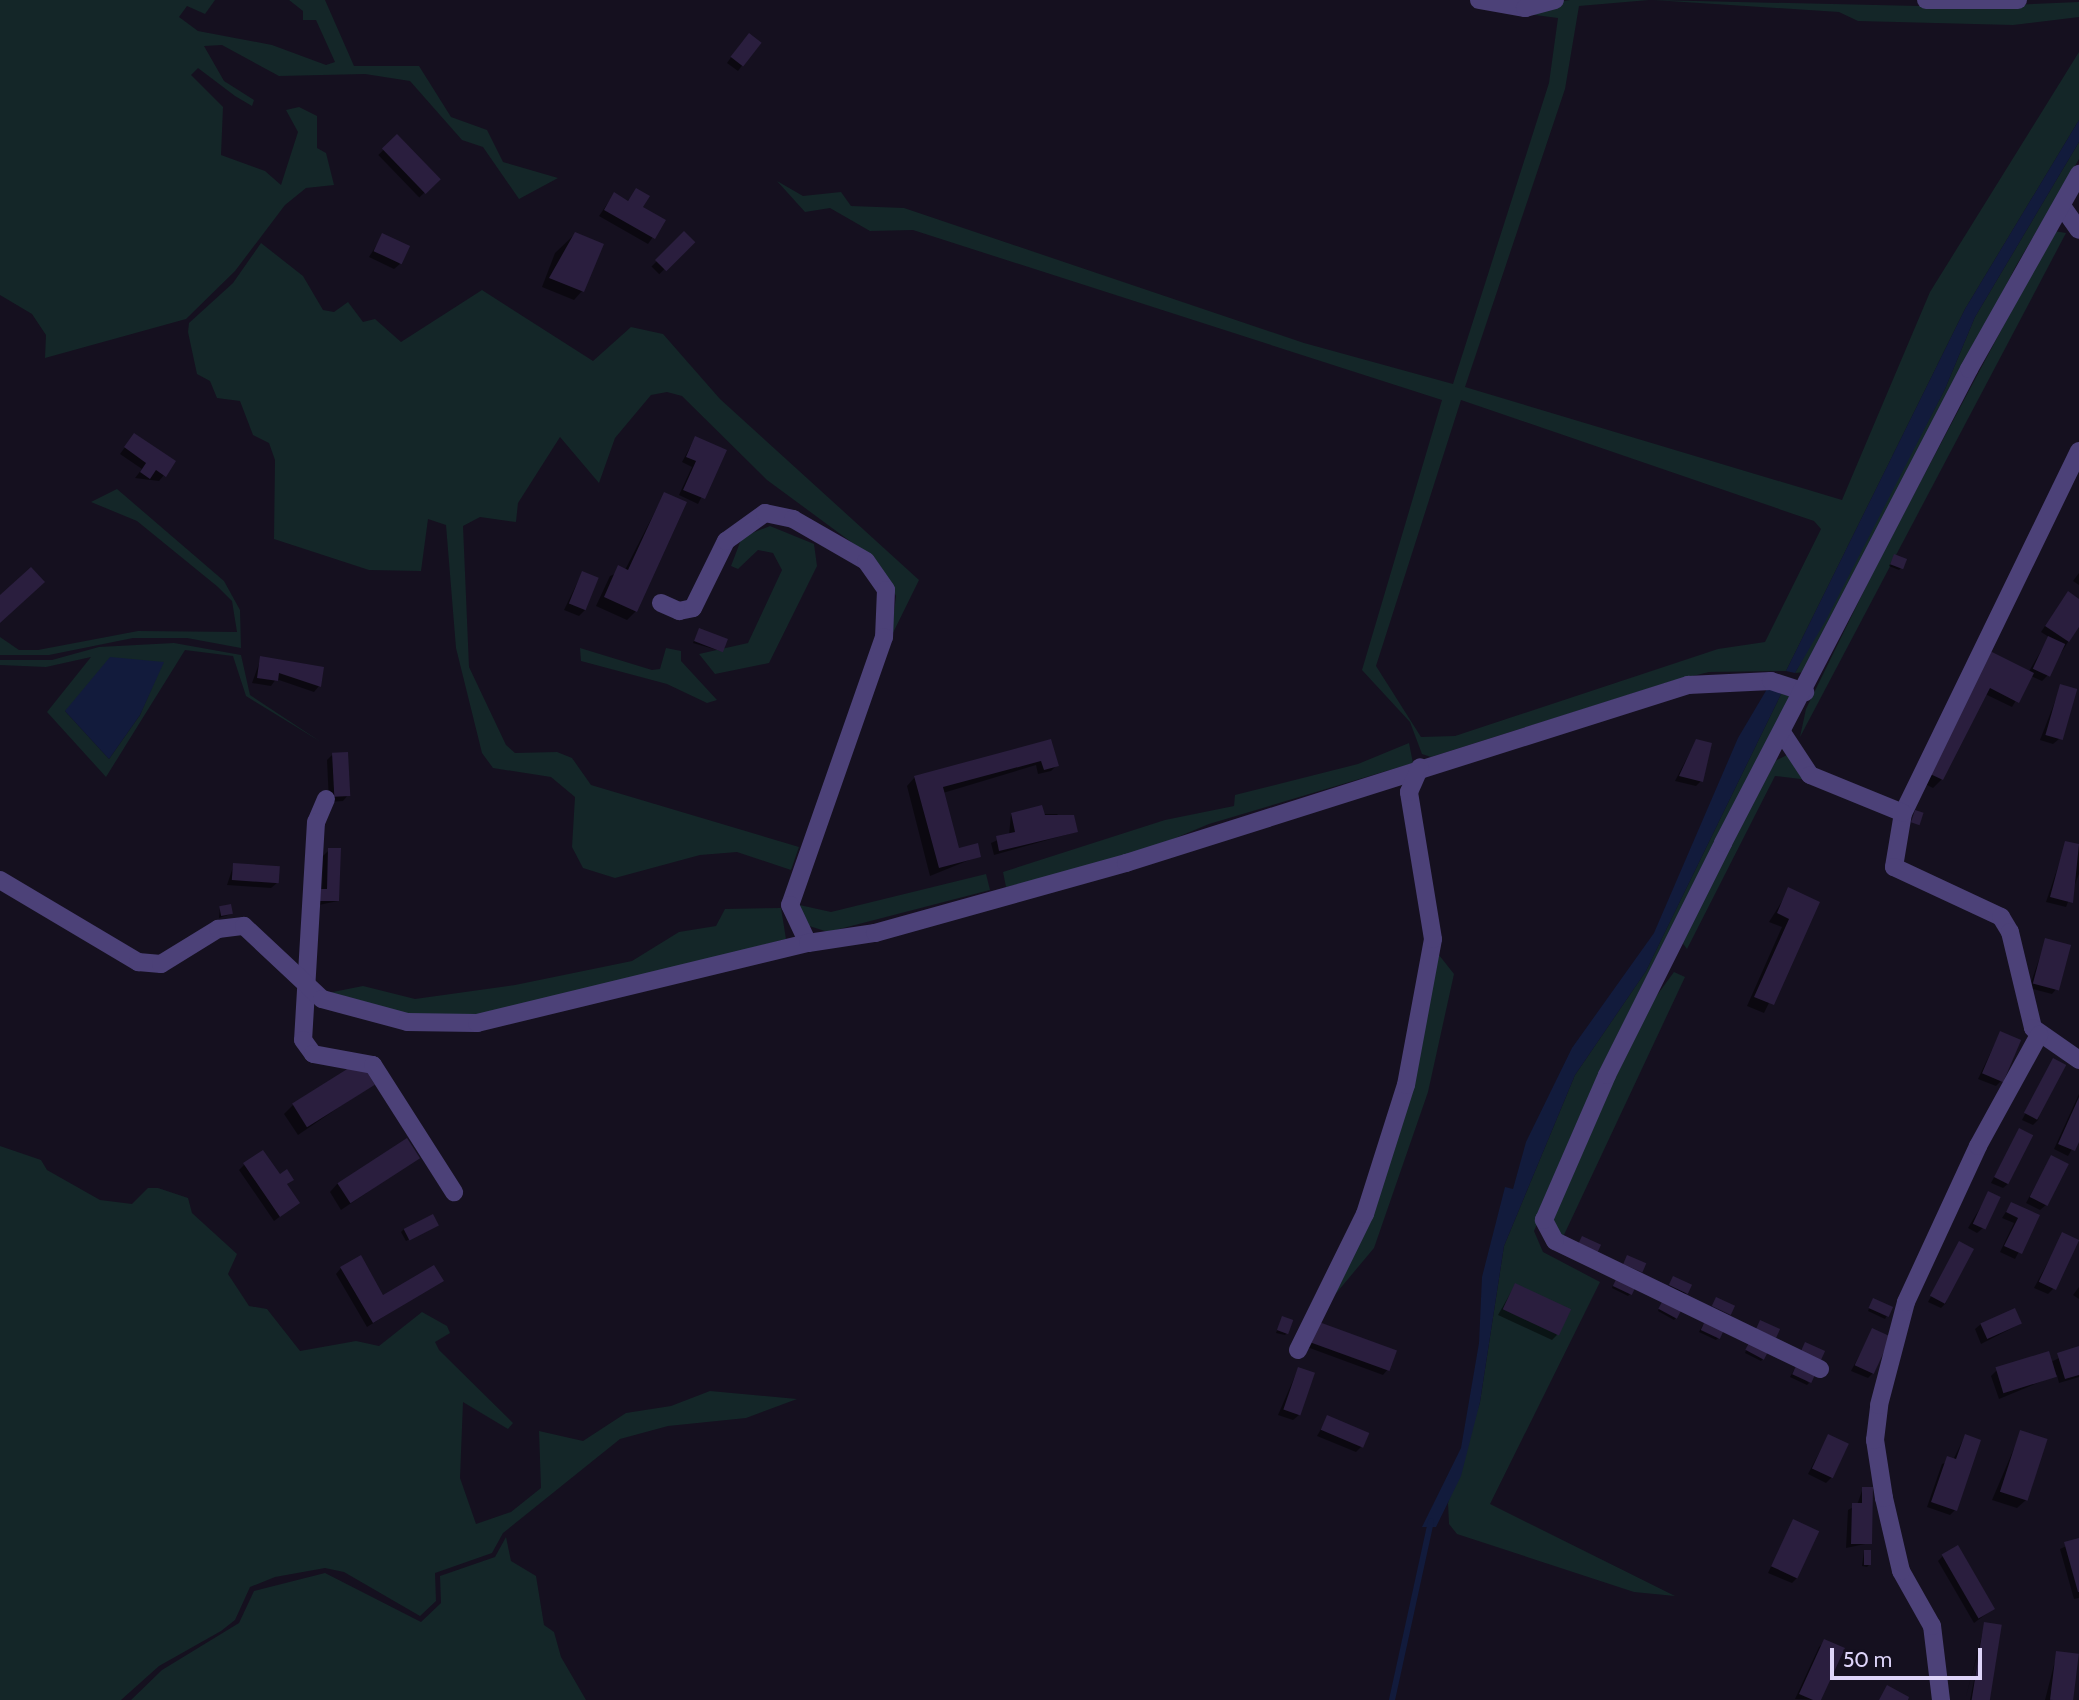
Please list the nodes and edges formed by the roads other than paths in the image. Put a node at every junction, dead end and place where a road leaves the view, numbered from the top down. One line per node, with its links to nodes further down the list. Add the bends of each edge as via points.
1 (1479, 0): 2 (street, via 1525,8)
2 (1555, 0)
3 (1926, 0): 4 (street)
4 (2018, 0)
5 (2079, 174): 6 (street)
6 (2062, 206): 7 (street); 10 (street)
7 (2079, 230)
8 (2079, 451): 14 (street)
9 (661, 603): 16 (street, via 679,611 693,608 726,541 739,526 765,513 793,519 866,561 881,579 888,621 790,905)
10 (1798, 688): 11 (street); 12 (street, via 1771,681 1688,685)
11 (1783, 734): 14 (street, via 1810,775); 22 (street, via 1607,1075 1544,1220 1555,1241)
12 (1420, 767): 16 (street, via 1126,863 875,933); 21 (street, via 1409,792 1433,939 1406,1085 1365,1214)
13 (326, 799): 17 (street, via 316,822)
14 (1903, 813): 18 (street, via 1894,867 2001,918 2010,932 2024,1006)
15 (0, 880): 17 (street, via 112,952 151,965 218,929 244,926 255,930)
16 (808, 943): 17 (street, via 477,1023 376,1017)
17 (303, 987): 20 (street, via 303,1040 313,1054 373,1065)
18 (2039, 1035): 19 (street); 23 (street, via 1978,1146 1906,1302 1879,1405 1875,1440 1884,1498 1901,1571 1932,1626)
19 (2079, 1060)
20 (454, 1192)
21 (1297, 1350)
22 (1820, 1369)
23 (1941, 1700)

